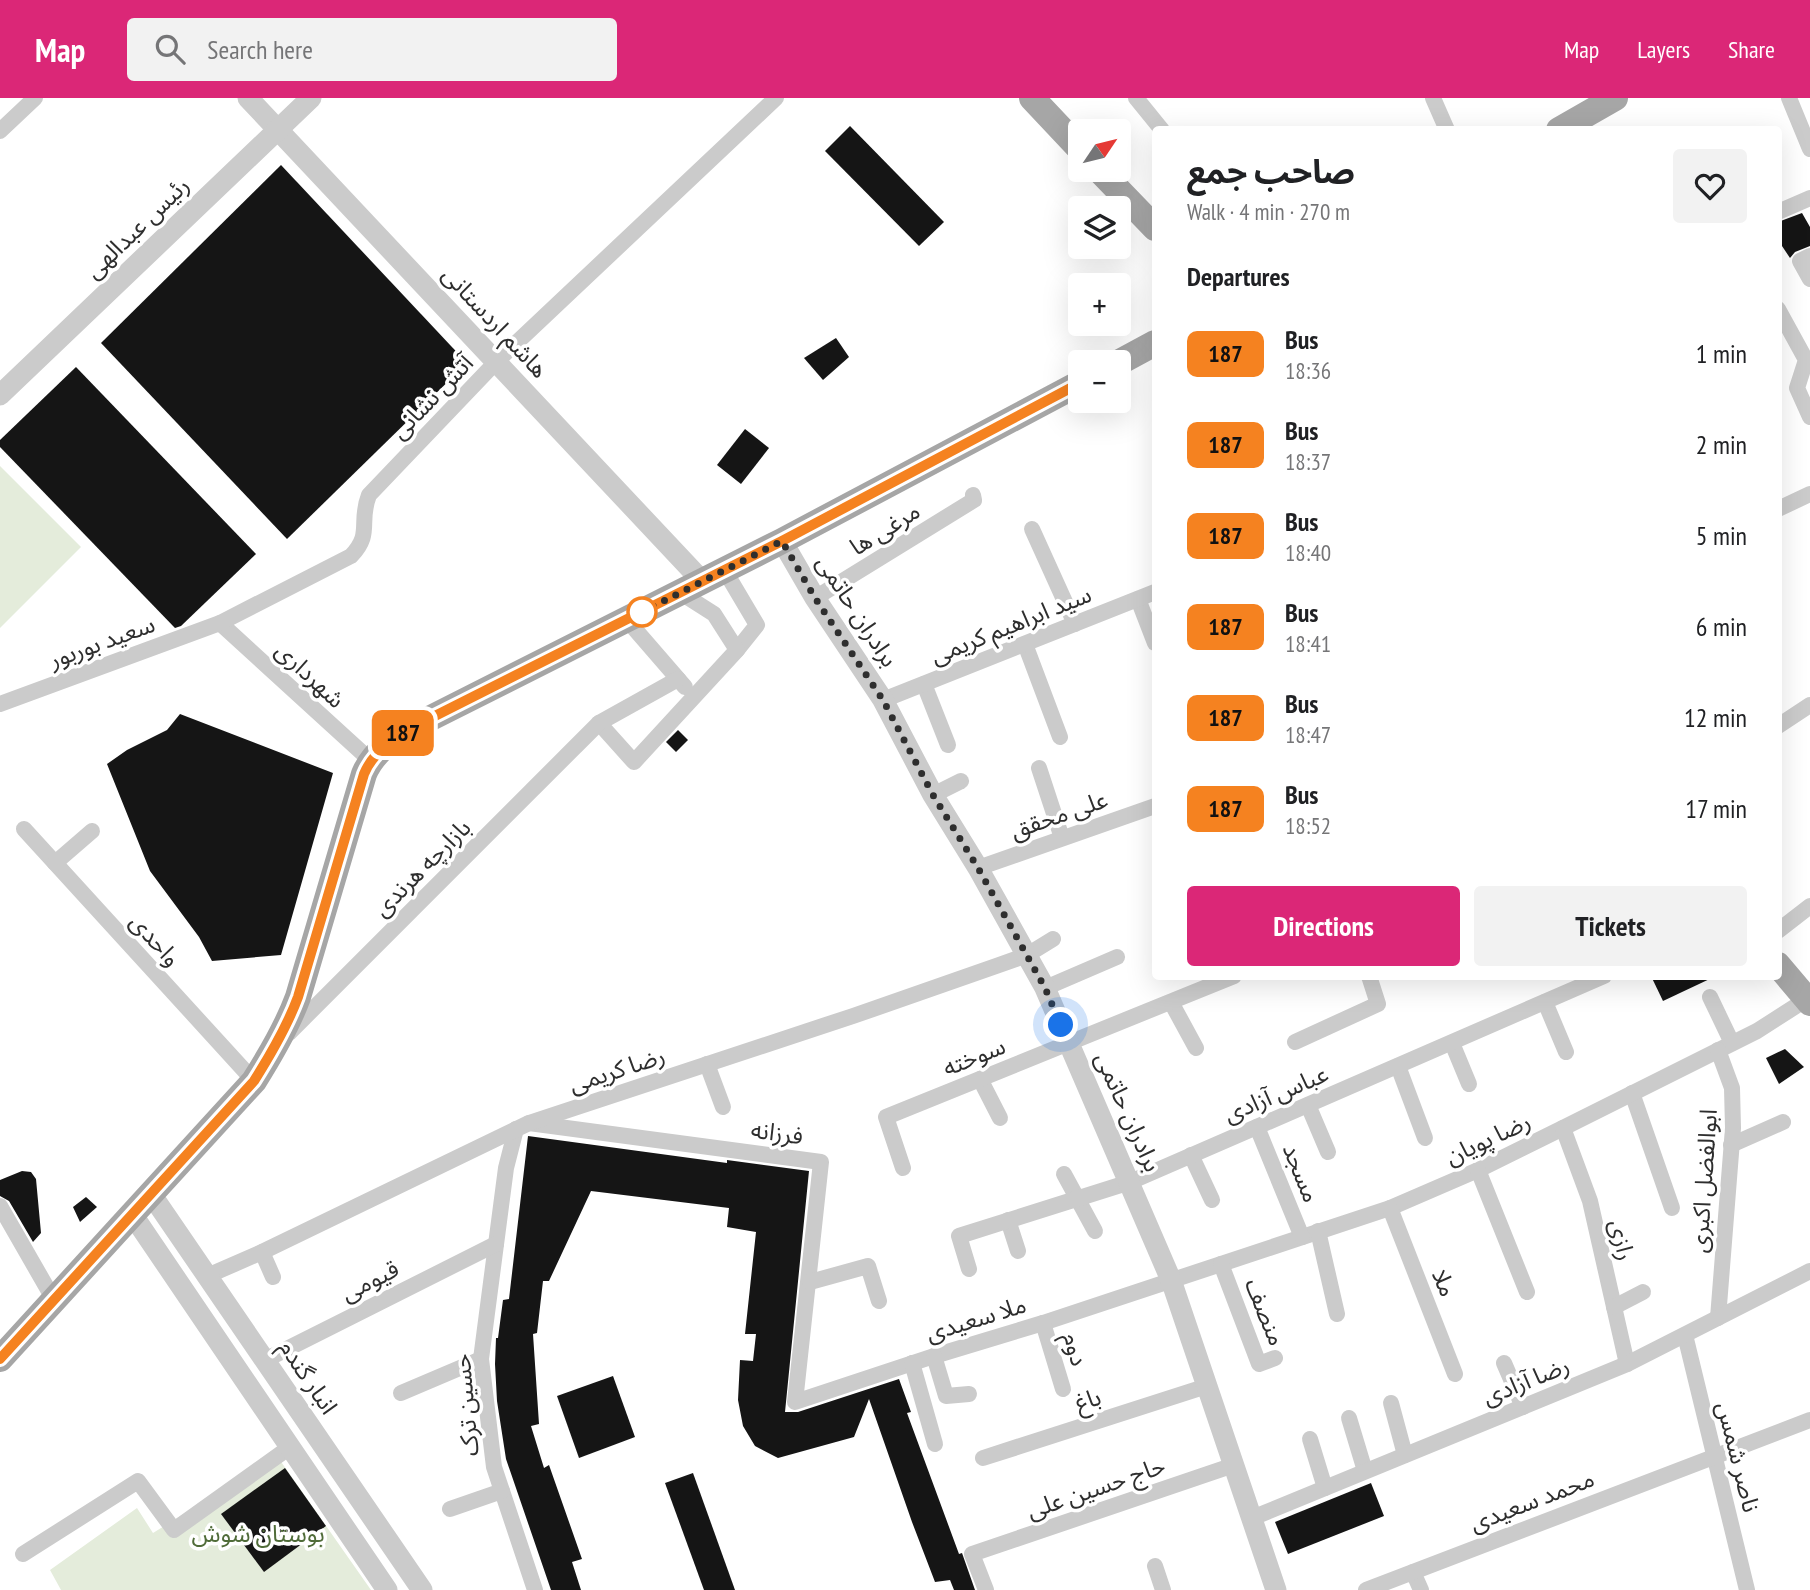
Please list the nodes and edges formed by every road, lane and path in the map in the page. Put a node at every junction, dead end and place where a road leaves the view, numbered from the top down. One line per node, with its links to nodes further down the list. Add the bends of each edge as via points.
1 (35, 98): 14 (street)
2 (248, 98): 13 (street, هاشم اردستانی)
3 (311, 98): 13 (street, رئیس عبدالهی)
4 (776, 98): 26 (street, آتش نشانی)
5 (1032, 98): 15 (main road)
6 (1136, 98): 10 (street)
7 (1433, 98): 11 (street)
8 (1615, 98): 12 (main road)
9 (1789, 98): 16 (street)
10 (1159, 126)
11 (1445, 126)
12 (1566, 126)
13 (278, 130): 26 (street, هاشم اردستانی); 28 (street, رئیس عبدالهی)
14 (0, 131)
15 (1068, 136)
16 (1810, 149)
17 (1110, 182): 20 (main road)
18 (1810, 198): 19 (street)
19 (1782, 210)
20 (1152, 226)
21 (1810, 256): 22 (street, via 1800,261)
22 (1810, 279)
23 (1782, 316): 29 (street, via 1806,360 1797,388)
24 (1152, 345): 25 (main road)
25 (1131, 356)
26 (496, 362): 35 (street, هاشم اردستانی); 40 (street, آتش نشانی, via 369,495 363,510 365,537 351,556)
27 (1068, 389): 34 (main road)
28 (0, 395)
29 (1810, 417)
30 (1810, 494): 32 (street)
31 (973, 495): 37 (street, مرغی ها, via 974,500)
32 (1782, 507)
33 (1032, 529): 41 (street)
34 (782, 541): 35 (main road); 37 (street, برادران حاتمی)
35 (703, 582): 39 (main road); 44 (street, via 714,614); 44 (street, via 757,625)
36 (1152, 593): 38 (street, سید ابراهیم کریمی)
37 (815, 598): 48 (street, برادران حاتمی)
38 (1138, 599): 41 (street, سید ابراهیم کریمی); 42 (street)
39 (627, 620): 45 (street); 55 (main road, via 417,725)
40 (220, 623): 49 (street, سعید بوربور); 55 (street, شهرداری)
41 (1075, 624): 43 (street, سید ابراهیم کریمی)
42 (1152, 635)
43 (1025, 644): 46 (street, سید ابراهیم کریمی); 53 (street)
44 (737, 649): 47 (street)
45 (678, 679): 47 (street); 51 (street, بازارچه هرندی)
46 (924, 684): 48 (street, سید ابراهیم کریمی); 54 (street)
47 (693, 697): 51 (street, via 634,762)
48 (883, 700): 58 (street, برادران حاتمی)
49 (0, 704)
50 (1810, 705): 52 (street)
51 (599, 723): 83 (street, بازارچه هرندی)
52 (1782, 723)
53 (1060, 737)
54 (948, 745)
55 (370, 760): 83 (main road, via 298,997)
56 (1040, 768): 62 (street)
57 (961, 781): 58 (street)
58 (933, 795): 64 (street, برادران حاتمی)
59 (1152, 807): 62 (street, علی محقق)
60 (24, 829): 63 (street, واحدی)
61 (92, 831): 63 (street)
62 (1062, 838): 64 (street, علی محقق)
63 (55, 863): 90 (street, واحدی)
64 (978, 868): 68 (street, برادران حاتمی)
65 (1810, 906): 66 (street)
66 (1782, 928)
67 (1053, 939): 68 (street, رضا کریمی)
68 (1027, 955): 75 (street, برادران حاتمی); 87 (street, رضا کریمی)
69 (1117, 957): 75 (street)
70 (1782, 970): 77 (main road)
71 (1216, 980): 74 (street, سوخته)
72 (1372, 980): 80 (street, via 1378,1004)
73 (1595, 980): 79 (street, عباس آزادی)
74 (1197, 984): 78 (street, سوخته)
75 (1045, 988): 82 (street, برادران حاتمی)
76 (1710, 997): 84 (street, ابوالفضل اکبری)
77 (1808, 1001): 84 (street, رضا پویان)
78 (1171, 1002): 82 (street, سوخته); 85 (street)
79 (1545, 1002): 81 (street, عباس آزادی); 86 (street)
80 (1295, 1042)
81 (1452, 1043): 88 (street, عباس آزادی); 91 (street)
82 (1069, 1044): 89 (street, سوخته); 107 (street, برادران حاتمی)
83 (276, 1045): 90 (main road)
84 (1726, 1047): 92 (street, رضا پویان); 101 (street, ابوالفضل اکبری, via 1732,1088)
85 (1196, 1048)
86 (1566, 1052)
87 (706, 1064): 94 (street); 97 (street, رضا کریمی)
88 (1398, 1066): 93 (street, عباس آزادی); 100 (street)
89 (980, 1079): 95 (street); 104 (street, سوخته, via 886,1117)
90 (254, 1081): 108 (main road)
91 (1469, 1084)
92 (1632, 1093): 99 (street, رضا پویان); 113 (street)
93 (1308, 1105): 98 (street, عباس آزادی); 102 (street)
94 (723, 1107)
95 (1000, 1118)
96 (1783, 1122): 101 (street)
97 (523, 1126): 118 (street, حسین ترک, via 506,1168); 120 (street, رضا کریمی); 127 (street, فرزانه, via 821,1161)
98 (1257, 1127): 103 (street, عباس آزادی); 117 (street, مسجد)
99 (1563, 1128): 105 (street, رضا پویان); 132 (street, رازی, via 1590,1201)
100 (1425, 1138)
101 (1731, 1145): 134 (street, ابوالفضل اکبری)
102 (1328, 1152)
103 (1191, 1156): 107 (street, عباس آزادی); 110 (street)
104 (903, 1168)
105 (1478, 1170): 112 (street, رضا پویان); 128 (street)
106 (1065, 1174): 109 (street)
107 (1130, 1182): 109 (street, عباس آزادی); 126 (street, برادران حاتمی)
108 (151, 1194): 114 (main road); 124 (street, انبار گندم)
109 (1077, 1199): 115 (street, عباس آزادی); 116 (street)
110 (1213, 1200)
111 (0, 1206): 130 (street)
112 (1390, 1208): 117 (street, رضا پویان); 145 (street, ملا)
113 (1672, 1208)
114 (132, 1214): 130 (main road); 157 (street)
115 (1008, 1220): 119 (street); 122 (street, عباس آزادی, via 959,1236)
116 (1095, 1231)
117 (1310, 1234): 121 (street, رضا پویان); 133 (street, مسجد)
118 (496, 1244): 140 (street, حسین ترک); 141 (street, قیومی)
119 (1018, 1251)
120 (262, 1252): 124 (street, رضا کریمی); 125 (street)
121 (1221, 1264): 126 (street, رضا پویان); 138 (street, منصف, via 1259,1364)
122 (969, 1269)
123 (1810, 1271): 134 (street, رضا آزادی)
124 (207, 1276): 141 (street, انبار گندم)
125 (273, 1277)
126 (1171, 1280): 135 (street, ملا سعیدی); 146 (street, برادران حاتمی)
127 (810, 1282): 131 (street, via 868,1266); 150 (street, فرزانه)
128 (1527, 1292)
129 (1643, 1292): 132 (street)
130 (54, 1300): 139 (main road)
131 (879, 1301)
132 (1614, 1307): 144 (street, رازی)
133 (1337, 1314)
134 (1718, 1318): 136 (street, رضا آزادی)
135 (1043, 1323): 137 (street, ملا سعیدی); 147 (street, دوم)
136 (1685, 1335): 144 (street, رضا آزادی); 159 (street, ناصر شمس)
137 (934, 1356): 142 (street, ملا سعیدی); 149 (street, via 946,1396)
138 (1275, 1358)
139 (0, 1359)
140 (481, 1359): 148 (street); 164 (street, حسین ترک, via 494,1468)
141 (265, 1360): 171 (street, انبار گندم)
142 (912, 1363): 150 (street, ملا سعیدی); 156 (street)
143 (1504, 1363): 152 (street)
144 (1627, 1364): 152 (street, رضا آزادی)
145 (1455, 1374)
146 (1207, 1385): 160 (street, باغ); 161 (street, برادران حاتمی)
147 (1063, 1389)
148 (401, 1393)
149 (969, 1394)
150 (795, 1402)
151 (1391, 1403): 158 (street)
152 (1523, 1407): 158 (street, رضا آزادی)
153 (1349, 1418): 162 (street)
154 (1810, 1420): 159 (street, محمد سعیدی)
155 (1310, 1439): 163 (street)
156 (935, 1444)
157 (290, 1447): 167 (street, via 174,1530 138,1481); 170 (street)
158 (1405, 1455): 162 (street, رضا آزادی)
159 (1714, 1455): 169 (street, محمد سعیدی); 178 (street, ناصر شمس)
160 (983, 1458)
161 (1234, 1465): 166 (street, برادران حاتمی); 173 (street, حاج حسین علی, via 972,1554)
162 (1365, 1472): 163 (street, رضا آزادی)
163 (1325, 1488): 166 (street, رضا آزادی)
164 (502, 1491): 165 (street); 172 (street, حسین ترک)
165 (450, 1509)
166 (1252, 1518): 175 (street, برادران حاتمی)
167 (23, 1554)
168 (1155, 1566): 174 (street)
169 (1413, 1572): 176 (street, محمد سعیدی); 177 (street)
170 (387, 1590)
171 (422, 1590)
172 (536, 1590)
173 (986, 1590)
174 (1163, 1590)
175 (1276, 1590)
176 (1366, 1590)
177 (1421, 1590)
178 (1747, 1590)

